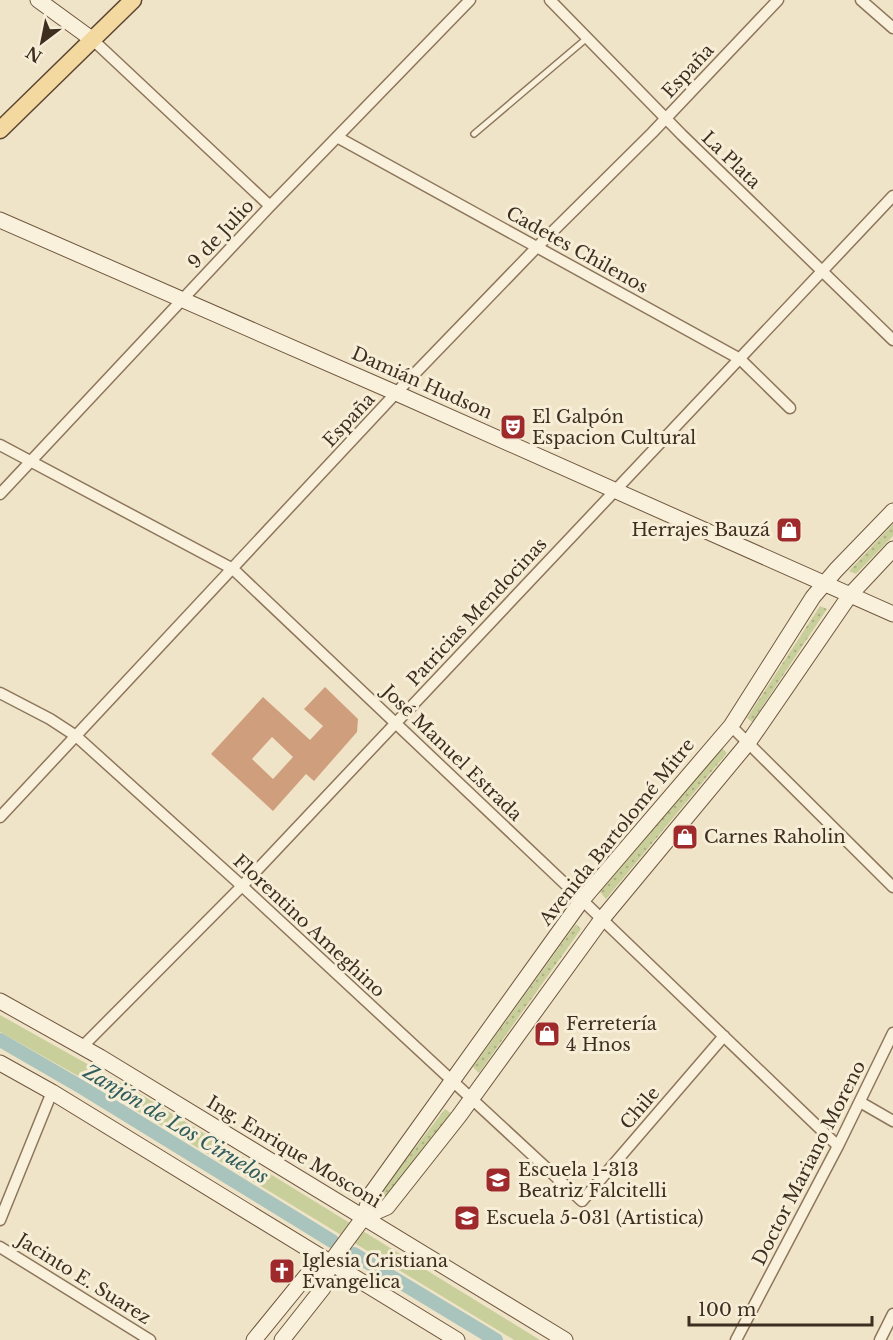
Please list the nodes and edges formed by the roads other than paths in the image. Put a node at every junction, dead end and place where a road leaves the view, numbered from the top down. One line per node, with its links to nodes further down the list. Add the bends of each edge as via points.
1 (38, 0): 9 (street)
2 (133, 0): 9 (main road)
3 (470, 0): 13 (street, 9 de Julio)
4 (550, 0): 8 (street, La Plata)
5 (778, 0): 10 (street, España)
6 (861, 0): 7 (street)
7 (893, 28)
8 (587, 38): 10 (street, La Plata); 12 (lane)
9 (93, 40): 11 (main road); 15 (street)
10 (666, 119): 17 (street, España); 18 (street, La Plata)
11 (0, 130)
12 (474, 134)
13 (337, 137): 15 (street, 9 de Julio); 17 (street, Cadetes Chilenos)
14 (893, 196): 18 (street, Patricias Mendocinas)
15 (270, 206): 19 (street, 9 de Julio)
16 (0, 220): 19 (street, Damián Hudson)
17 (537, 247): 21 (street, Cadetes Chilenos); 22 (street, España)
18 (823, 271): 20 (street, La Plata); 21 (street, Patricias Mendocinas)
19 (182, 299): 22 (street, Damián Hudson); 25 (street, 9 de Julio)
20 (893, 340)
21 (740, 359): 23 (street, Cadetes Chilenos); 26 (street, Patricias Mendocinas)
22 (396, 393): 26 (street, Damián Hudson); 30 (street, España)
23 (790, 408)
24 (0, 445): 25 (street, José Manuel Estrada)
25 (31, 462): 27 (street, 9 de Julio); 30 (street, José Manuel Estrada)
26 (614, 490): 31 (street, Damián Hudson); 35 (street, Patricias Mendocinas)
27 (0, 494)
28 (893, 511): 31 (street, Avenida Bartolomé Mitre)
29 (893, 549): 32 (street, Avenida Bartolomé Mitre)
30 (233, 569): 35 (street, José Manuel Estrada); 37 (street, España)
31 (825, 583): 32 (street, Damián Hudson); 36 (street, Avenida Bartolomé Mitre)
32 (850, 595): 33 (street, Damián Hudson); 38 (street, Avenida Bartolomé Mitre)
33 (893, 614)
34 (0, 693): 37 (street, Florentino Ameghino)
35 (396, 722): 40 (street, Patricias Mendocinas); 42 (street, José Manuel Estrada)
36 (731, 726): 38 (street); 42 (street, Avenida Bartolomé Mitre)
37 (76, 736): 39 (street, España); 40 (street, Florentino Ameghino)
38 (748, 743): 41 (street); 43 (street, Avenida Bartolomé Mitre)
39 (0, 817)
40 (242, 886): 47 (street, Patricias Mendocinas); 49 (street, Florentino Ameghino)
41 (893, 887)
42 (582, 900): 43 (street, José Manuel Estrada); 49 (street, Avenida Bartolomé Mitre)
43 (602, 919): 46 (street, José Manuel Estrada); 51 (street, Avenida Bartolomé Mitre)
44 (0, 1001): 47 (street, Ing. Enrique Mosconi)
45 (893, 1033): 52 (street, Doctor Mariano Moreno)
46 (724, 1036): 54 (street, José Manuel Estrada); 55 (street, Chile)
47 (82, 1047): 56 (street, Ing. Enrique Mosconi)
48 (0, 1063): 50 (street)
49 (453, 1082): 51 (street, Florentino Ameghino); 56 (street, Avenida Bartolomé Mitre, via 371,1194)
50 (52, 1092): 57 (street); 59 (street)
51 (471, 1099): 55 (street, Florentino Ameghino); 56 (street, Avenida Bartolomé Mitre, via 387,1207)
52 (860, 1102): 53 (street); 54 (street, Doctor Mariano Moreno)
53 (893, 1121)
54 (838, 1146): 66 (street, Doctor Mariano Moreno)
55 (582, 1201)
56 (364, 1218): 59 (street, Avenida Bartolomé Mitre); 65 (street, Ing. Enrique Mosconi)
57 (0, 1220)
58 (0, 1247): 61 (street, Jacinto E. Suarez)
59 (330, 1263): 62 (street, Avenida Bartolomé Mitre, via 307,1275); 63 (street, Avenida Bartolomé Mitre, via 323,1288); 64 (street)
60 (893, 1314): 67 (street)
61 (150, 1340)
62 (254, 1340)
63 (282, 1340)
64 (457, 1340)
65 (566, 1340)
66 (736, 1340)
67 (880, 1340)

